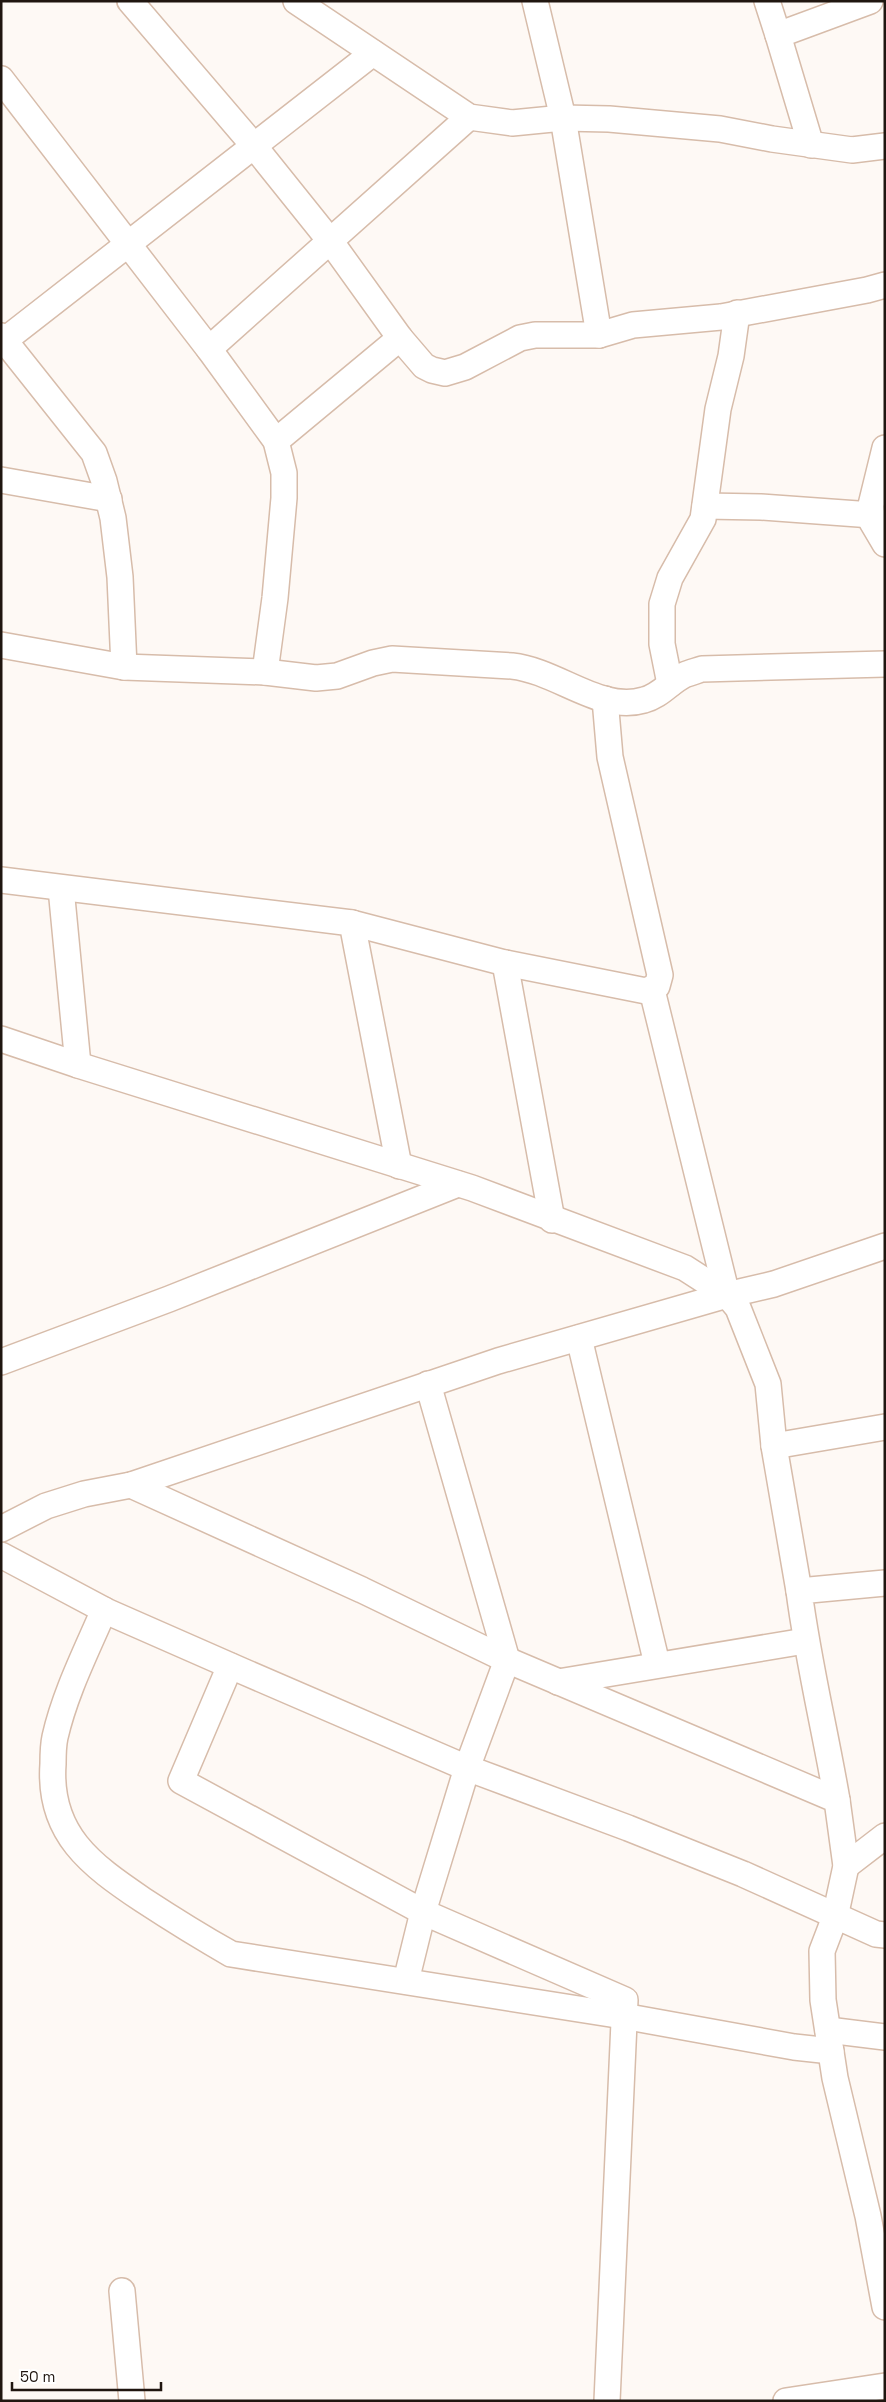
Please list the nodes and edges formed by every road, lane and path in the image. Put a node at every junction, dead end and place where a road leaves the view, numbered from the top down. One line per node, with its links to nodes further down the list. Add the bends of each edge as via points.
1 (130, 1): 12 (street)
2 (296, 1): 7 (street)
3 (536, 1): 10 (street)
4 (767, 1): 6 (street)
5 (870, 1): 6 (street)
6 (778, 35): 11 (street)
7 (373, 53): 9 (street); 12 (street)
8 (1, 79): 15 (street)
9 (469, 117): 10 (street, via 512,123); 14 (street)
10 (563, 118): 11 (street, via 720,129); 18 (street)
11 (811, 145): 13 (street, via 852,150)
12 (254, 146): 14 (street); 15 (street)
13 (885, 146)
14 (331, 242): 20 (street); 21 (street)
15 (127, 243): 19 (street); 21 (street)
16 (885, 285): 17 (street)
17 (737, 313): 18 (street, via 633,325); 26 (street, via 718,409)
18 (599, 335): 20 (street, via 520,338 465,367 445,373 424,366)
19 (3, 338): 25 (street, via 94,453)
20 (400, 338): 22 (street)
21 (209, 349): 22 (street)
22 (276, 441): 32 (street, via 284,473 284,498)
23 (885, 448): 27 (street, via 871,505)
24 (1, 480): 25 (street)
25 (109, 499): 31 (street, via 120,577)
26 (705, 506): 27 (street); 33 (street, via 703,519 670,578 662,604 662,644)
27 (872, 515): 28 (street, via 872,522)
28 (885, 544)
29 (1, 645): 31 (street)
30 (885, 664): 33 (street, via 702,669)
31 (124, 667): 32 (street)
32 (264, 672): 34 (street, via 337,676 392,659 512,666 546,674)
33 (670, 684): 34 (street, via 646,700 625,704)
34 (604, 700): 39 (street, via 610,758 660,975 657,986)
35 (1, 880): 36 (street)
36 (61, 888): 37 (street); 41 (street)
37 (352, 923): 38 (street); 42 (street)
38 (505, 963): 39 (street); 44 (street)
39 (652, 990): 46 (street)
40 (1, 1039): 41 (street)
41 (78, 1065): 42 (street)
42 (399, 1166): 43 (street)
43 (458, 1184): 44 (street); 48 (street, via 178,1296)
44 (552, 1220): 46 (street, via 685,1268)
45 (885, 1246): 46 (street, via 774,1284)
46 (727, 1296): 47 (street); 51 (street, via 738,1308 768,1384)
47 (579, 1338): 49 (street); 60 (street)
48 (1, 1362)
49 (428, 1384): 52 (street); 59 (street)
50 (885, 1426): 51 (street)
51 (774, 1446): 56 (street)
52 (131, 1485): 53 (street, via 84,1494 46,1506); 59 (street, via 354,1586)
53 (1, 1529)
54 (1, 1555): 57 (street)
55 (885, 1583): 56 (street)
56 (799, 1591): 58 (street)
57 (104, 1610): 61 (street); 70 (street, via 68,1693 54,1739 51,1786 58,1813 74,1844 107,1876 230,1954)
58 (805, 1641): 60 (street); 64 (street)
59 (507, 1660): 62 (street); 63 (street)
60 (658, 1664): 62 (street)
61 (230, 1666): 63 (street); 67 (street, via 181,1781)
62 (558, 1682): 64 (street)
63 (467, 1768): 67 (street); 68 (street, via 725,1867)
64 (836, 1800): 66 (street)
65 (884, 1835): 66 (street)
66 (846, 1866): 68 (street)
67 (423, 1912): 70 (street); 71 (street, via 625,2000)
68 (835, 1917): 69 (street); 73 (street, via 822,1951 823,2000)
69 (885, 1935)
70 (406, 1981): 71 (street)
71 (623, 2016): 73 (street, via 794,2047); 79 (street)
72 (885, 2038): 73 (street)
73 (830, 2041): 74 (street, via 835,2078)
74 (876, 2215): 76 (street)
75 (122, 2291): 78 (street)
76 (885, 2307)
77 (885, 2386): 80 (street)
78 (132, 2401)
79 (607, 2401)
80 (786, 2401)

